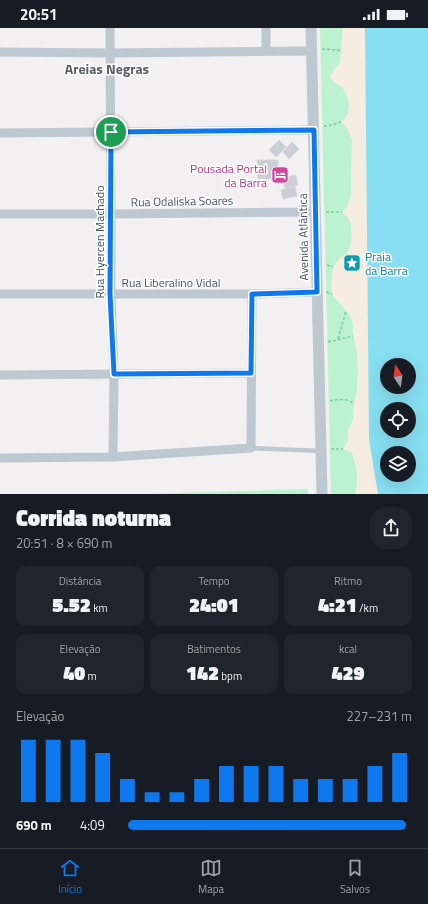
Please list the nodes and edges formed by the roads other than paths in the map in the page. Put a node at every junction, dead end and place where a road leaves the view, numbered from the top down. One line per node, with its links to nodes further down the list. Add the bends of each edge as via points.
1 (110, 28): 7 (street, Rua Hyercen Machado)
2 (266, 28): 5 (street)
3 (311, 28): 4 (street, Avenida Atlântica)
4 (315, 50): 5 (street); 8 (street, Avenida Atlântica)
5 (266, 51): 7 (street)
6 (0, 52): 7 (street)
7 (110, 53): 9 (street, Rua Hyercen Machado)
8 (316, 128): 9 (street); 11 (street, Avenida Atlântica)
9 (111, 132): 10 (street); 13 (street, Rua Hyercen Machado)
10 (0, 133)
11 (318, 212): 13 (street, Rua Odaliska Soares); 14 (street, Avenida Atlântica)
12 (0, 214): 13 (street, Rua Odaliska Soares)
13 (111, 214): 16 (street, Rua Hyercen Machado)
14 (317, 292): 17 (street, Rua Liberalino Vidal); 22 (street, Avenida Atlântica)
15 (0, 294): 16 (street, Rua Liberalino Vidal)
16 (110, 294): 17 (street, Rua Liberalino Vidal); 19 (street, Rua Hyercen Machado)
17 (252, 294): 18 (street)
18 (251, 373): 19 (street); 21 (street)
19 (114, 374): 20 (street); 23 (street, Rua Hyercen Machado)
20 (0, 375)
21 (251, 448): 22 (lane); 23 (street)
22 (324, 450): 25 (street, Avenida Atlântica)
23 (113, 457): 24 (street)
24 (0, 458)
25 (322, 494)

